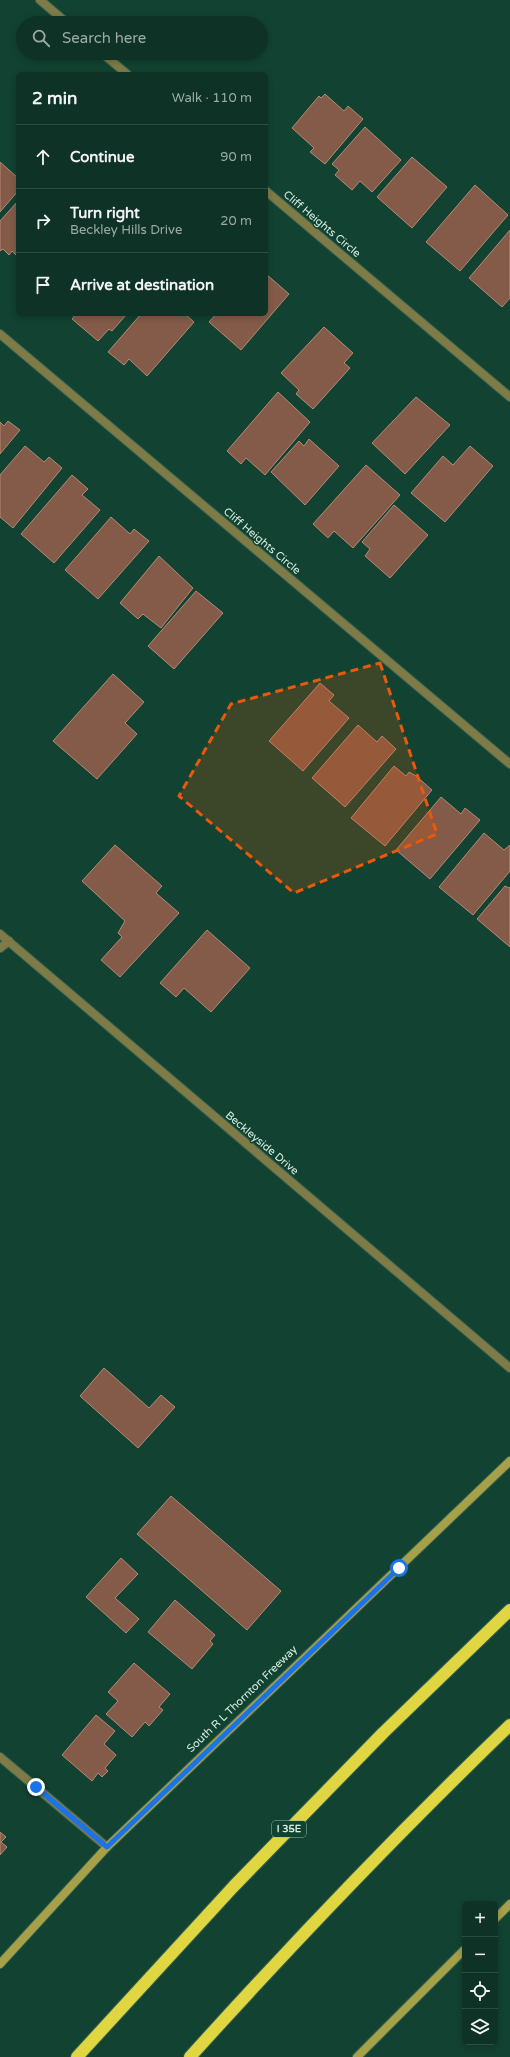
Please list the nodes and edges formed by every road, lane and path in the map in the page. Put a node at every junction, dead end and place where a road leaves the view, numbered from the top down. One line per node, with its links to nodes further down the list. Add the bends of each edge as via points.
1 (40, 0): 2 (street)
2 (59, 16)
3 (110, 60): 4 (street)
4 (125, 72)
5 (268, 193): 7 (street, Cliff Heights Circle)
6 (0, 334): 8 (street, Cliff Heights Circle)
7 (510, 397)
8 (510, 764)
9 (0, 934): 10 (street, Beckleyside Drive)
10 (9, 941): 11 (street); 12 (street, Beckleyside Drive)
11 (0, 948)
12 (510, 1368)
13 (510, 1461): 17 (main road, South R L Thornton Freeway)
14 (510, 1610): 22 (highway, I 35E, via 383,1733 245,1875)
15 (510, 1725): 23 (highway, via 284,1952)
16 (0, 1757): 17 (street)
17 (107, 1847): 21 (main road, South R L Thornton Freeway)
18 (510, 1904): 19 (main road)
19 (498, 1916)
20 (462, 1952): 24 (main road)
21 (0, 1964)
22 (77, 2057)
23 (190, 2057)
24 (357, 2057)

